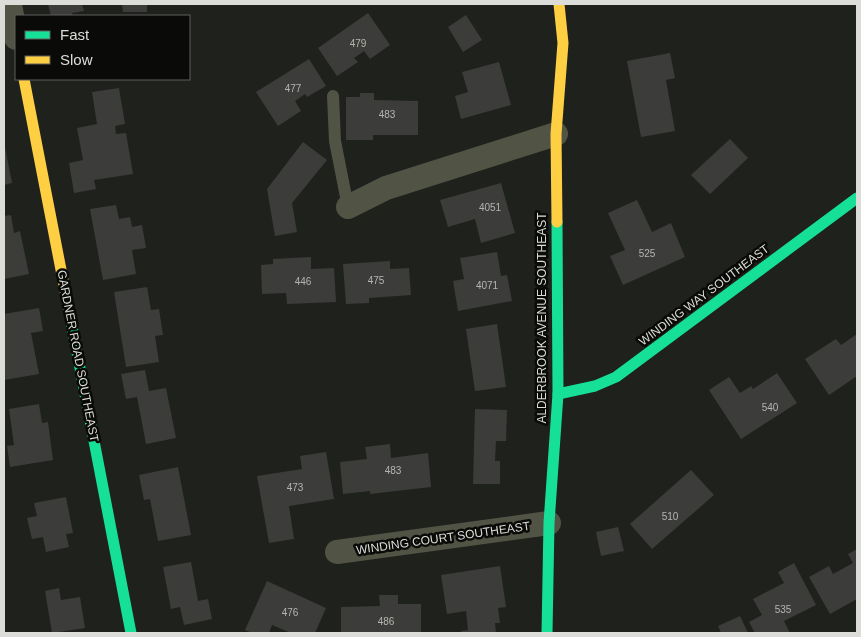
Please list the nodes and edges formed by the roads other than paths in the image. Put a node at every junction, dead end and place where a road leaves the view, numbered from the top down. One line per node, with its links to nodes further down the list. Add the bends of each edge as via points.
1 (10, 4): 3 (street)
2 (559, 4): 6 (street, ALDERBROOK AVENUE SOUTHEAST, via 563,43)
3 (15, 32)
4 (24, 80): 12 (street, GARDNER ROAD SOUTHEAST)
5 (333, 96): 8 (lane, via 336,141)
6 (556, 134): 8 (street, via 386,188); 9 (street, ALDERBROOK AVENUE SOUTHEAST)
7 (857, 198): 9 (street, WINDING WAY SOUTHEAST, via 612,380 599,386)
8 (348, 207)
9 (558, 394): 10 (street, ALDERBROOK AVENUE SOUTHEAST)
10 (549, 523): 11 (street, WINDING COURT SOUTHEAST); 13 (street, ALDERBROOK AVENUE SOUTHEAST)
11 (337, 552)
12 (131, 633)
13 (548, 633)

